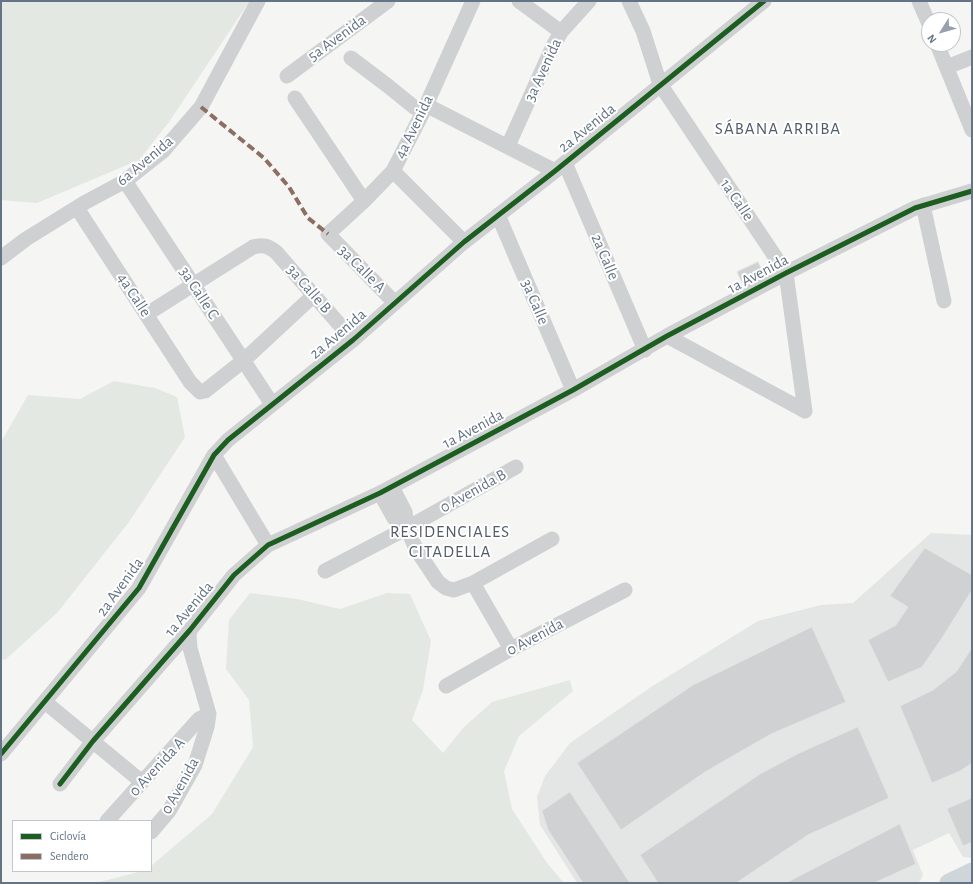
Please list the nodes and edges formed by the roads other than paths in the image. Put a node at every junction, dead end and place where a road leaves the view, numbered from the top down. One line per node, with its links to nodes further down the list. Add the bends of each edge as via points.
1 (258, 1): 23 (street, 6a Avenida, via 201,107 163,151)
2 (388, 1): 15 (street, 5a Avenida)
3 (473, 1): 18 (street, 4a Avenida)
4 (519, 1): 10 (street)
5 (589, 1): 10 (street, 3a Avenida)
6 (629, 1): 16 (street, 1a Calle, via 643,31)
7 (764, 1): 16 (street, 2a Avenida)
8 (919, 1): 9 (street)
9 (924, 12)
10 (561, 32): 20 (street, 3a Avenida)
11 (940, 52): 14 (street)
12 (972, 57): 14 (street)
13 (351, 58): 18 (street, via 414,107)
14 (947, 68): 19 (street)
15 (287, 76)
16 (660, 84): 21 (street, 2a Avenida); 32 (street, 1a Calle)
17 (295, 98): 25 (street)
18 (424, 109): 20 (street); 22 (street, 4a Avenida)
19 (972, 130)
20 (508, 146): 21 (street)
21 (560, 167): 28 (street, 2a Avenida); 40 (street, 2a Calle)
22 (393, 171): 25 (street, 4a Avenida); 30 (street)
23 (125, 181): 27 (street, 6a Avenida); 33 (street, 3a Calle C)
24 (972, 191): 26 (street, 1a Avenida)
25 (364, 201): 29 (street, 4a Avenida)
26 (923, 205): 32 (street, 1a Avenida); 35 (street)
27 (78, 208): 31 (street, 6a Avenida, via 26,239); 37 (street, 4a Calle)
28 (498, 215): 30 (street, 2a Avenida); 42 (street, 3a Calle)
29 (328, 234): 36 (street, 3a Calle A)
30 (464, 242): 36 (street, 2a Avenida)
31 (1, 258)
32 (786, 273): 38 (street, 1a Avenida); 38 (street, 1a Calle, via 805,412)
33 (193, 285): 34 (street, 3a Calle B, via 253,247 261,245 268,246 276,252); 37 (street); 41 (street, 3a Calle C)
34 (314, 295): 39 (street, 3a Calle B); 41 (street)
35 (944, 301)
36 (395, 303): 39 (street, 2a Avenida)
37 (147, 314): 41 (street, 4a Calle, via 190,382 200,392)
38 (667, 336): 40 (street, 1a Avenida)
39 (353, 340): 43 (street, 2a Avenida)
40 (645, 350): 42 (street, 1a Avenida)
41 (243, 361): 43 (street, 3a Calle C)
42 (572, 390): 46 (street, 1a Avenida)
43 (272, 404): 44 (street, 2a Avenida, via 228,440)
44 (214, 455): 49 (street); 56 (street, 2a Avenida, via 139,588)
45 (516, 467): 47 (street, 0 Avenida B)
46 (386, 490): 47 (street, via 394,518); 49 (street, 1a Avenida)
47 (407, 528): 50 (street, 0 Avenida B); 51 (street, via 416,549 438,582 454,590)
48 (552, 539): 51 (street)
49 (268, 545): 53 (street, 1a Avenida, via 234,575)
50 (325, 571)
51 (473, 583): 54 (street)
52 (625, 590): 54 (street, 0 Avenida)
53 (190, 630): 57 (street, via 190,648); 58 (street, 1a Avenida)
54 (511, 649): 55 (street, 0 Avenida)
55 (446, 686)
56 (45, 702): 58 (street); 59 (street, 2a Avenida)
57 (209, 714): 60 (street, 0 Avenida A, via 199,720); 63 (street, 0 Avenida, via 195,765 169,811)
58 (93, 741): 60 (street); 61 (street, 1a Avenida)
59 (3, 748)
60 (142, 782): 62 (street, 0 Avenida A)
61 (60, 784)
62 (108, 820)
63 (152, 831)

